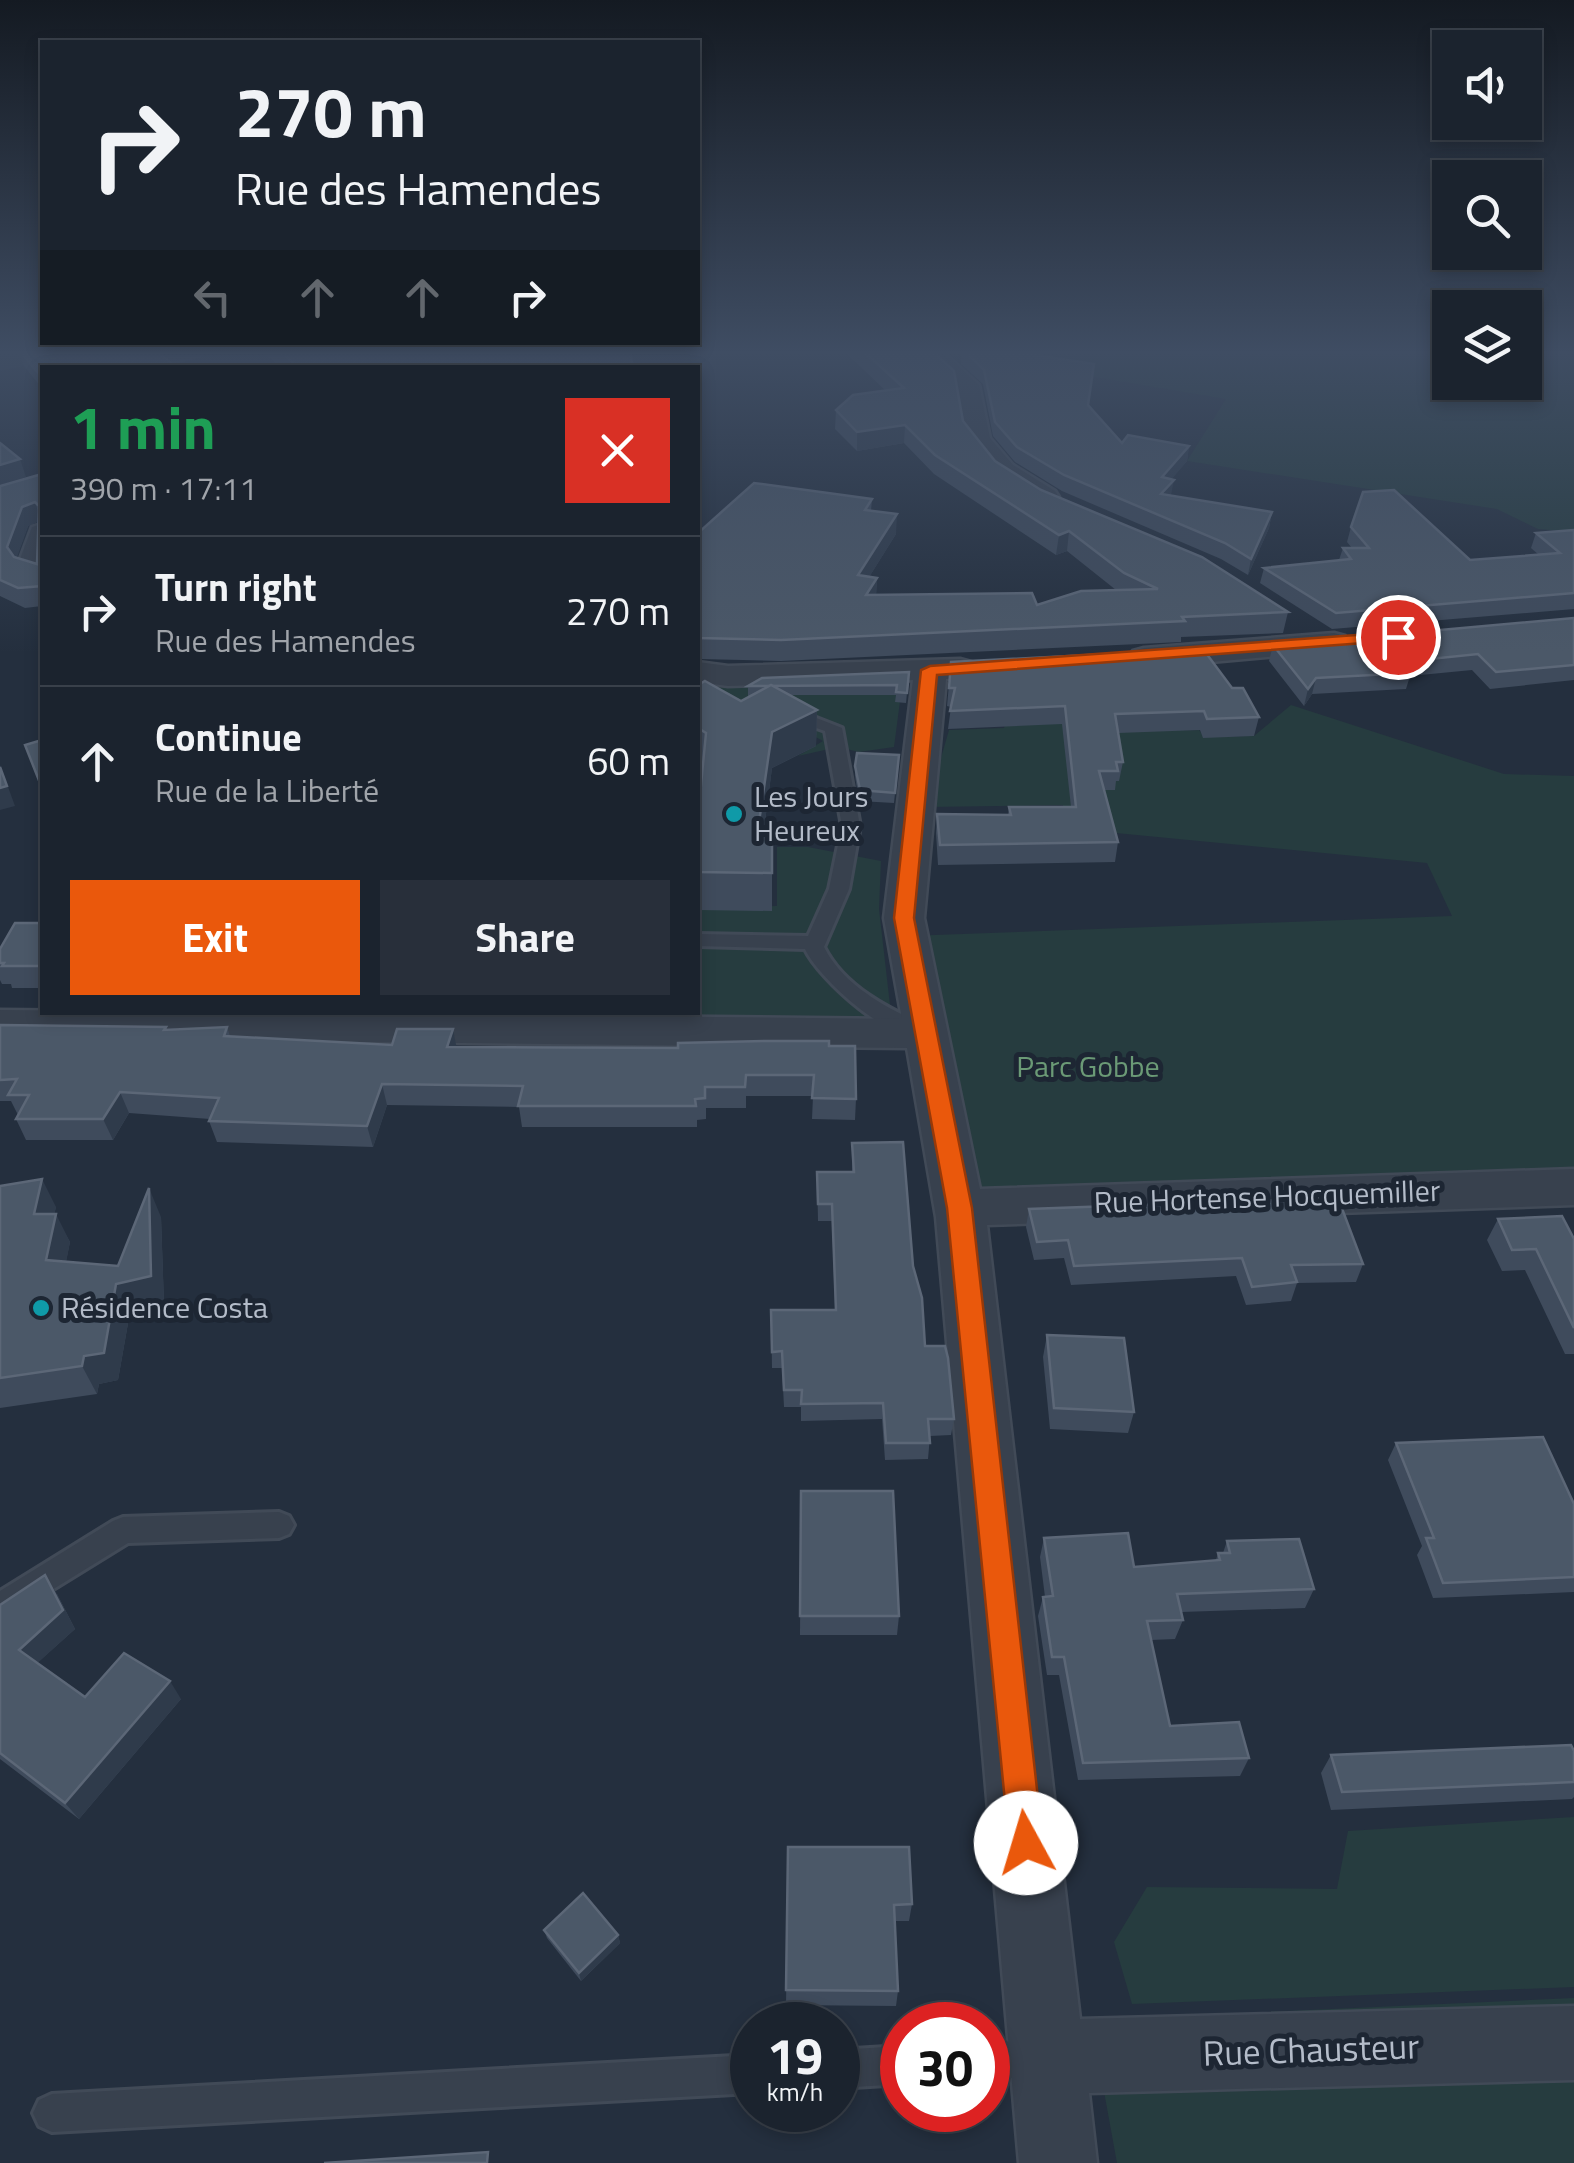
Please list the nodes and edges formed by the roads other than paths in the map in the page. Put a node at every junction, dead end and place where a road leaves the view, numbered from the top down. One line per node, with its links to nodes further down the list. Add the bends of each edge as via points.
1 (988, 451): 2 (street, via 1004,471)
2 (1066, 507)
3 (40, 540): 4 (street, via 32,567)
4 (40, 570)
5 (1290, 622): 7 (street)
6 (1362, 640): 7 (street)
7 (1326, 643): 8 (street)
8 (1107, 660)
9 (989, 667): 10 (street)
10 (930, 670): 11 (street); 16 (street, via 904,918)
11 (700, 672)
12 (766, 708): 14 (lane, via 833,728 838,740 851,826 839,888)
13 (700, 940): 14 (lane)
14 (816, 942): 16 (lane, via 819,963 878,1012)
15 (0, 1024): 16 (street)
16 (924, 1034): 18 (street)
17 (1574, 1187): 18 (street, Rue Hortense Hocquemiller)
18 (960, 1208): 22 (street)
19 (280, 1525): 20 (lane, via 123,1530)
20 (0, 1608)
21 (1574, 2043): 22 (street, Rue Chausteur)
22 (1017, 2059): 25 (street)
23 (730, 2075): 24 (lane)
24 (52, 2113)
25 (1058, 2163)

